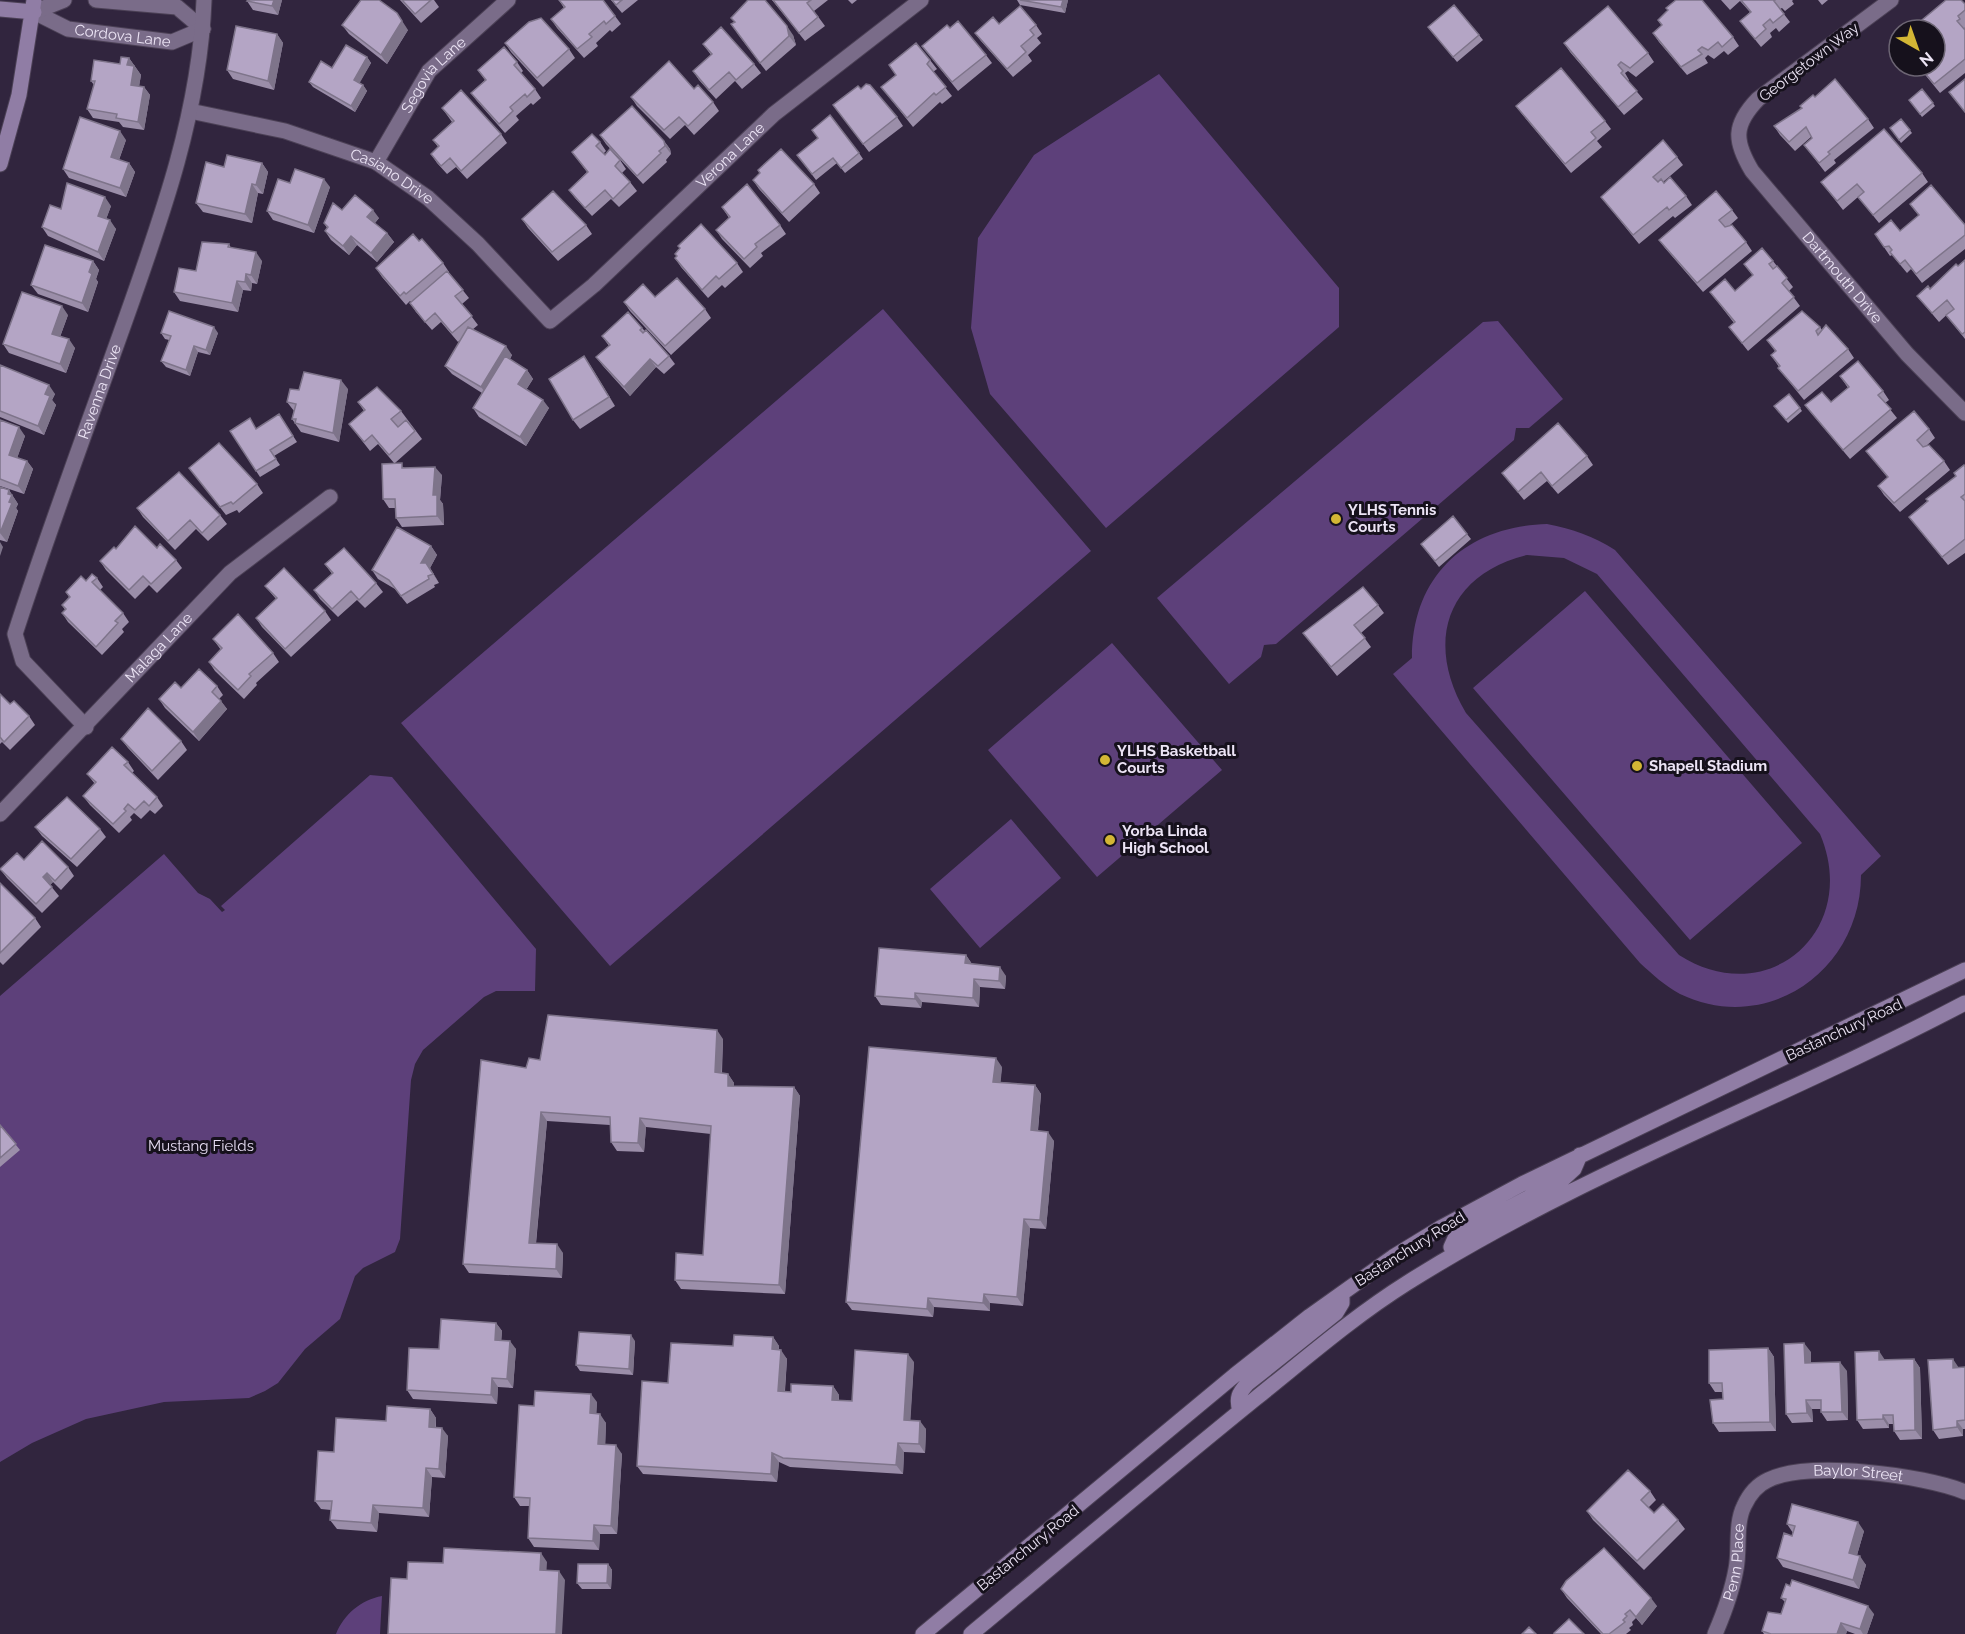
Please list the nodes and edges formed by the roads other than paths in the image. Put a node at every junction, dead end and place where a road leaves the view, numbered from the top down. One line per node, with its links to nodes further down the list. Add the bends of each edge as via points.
1 (64, 0): 7 (street)
2 (96, 0): 9 (street, Cordova Lane, via 177,7)
3 (204, 0): 9 (street, Ravenna Drive)
4 (508, 0): 12 (street, Segovia Lane, via 429,71)
5 (921, 0): 14 (street, Verona Lane, via 774,114 594,285)
6 (1891, 0): 11 (street, Georgetown Way, via 1758,99 1744,114)
7 (34, 6): 8 (main road); 9 (street, Cordova Lane, via 68,29 172,42); 13 (main road, via 19,95)
8 (0, 9)
9 (203, 29): 10 (street, Ravenna Drive)
10 (190, 111): 12 (street, Casiano Drive, via 285,131); 17 (street, Ravenna Drive, via 161,220 15,634 23,661)
11 (1738, 132): 15 (street, Dartmouth Drive, via 1740,152 1752,171 1907,354)
12 (376, 162): 14 (street, Casiano Drive, via 428,198 478,244)
13 (0, 164)
14 (550, 321)
15 (1965, 413)
16 (330, 497): 17 (street, Malaga Lane, via 230,573)
17 (86, 727): 18 (street, Malaga Lane)
18 (0, 814)
19 (1965, 970): 21 (main road, Bastanchury Road)
20 (1965, 1003): 22 (main road, Bastanchury Road, via 1557,1200)
21 (1580, 1155): 22 (main road, via 1574,1169 1562,1180 1456,1236 1451,1247); 23 (main road, Bastanchury Road, via 1442,1227)
22 (1454, 1254): 24 (main road, Bastanchury Road, via 1340,1330)
23 (1342, 1294): 24 (main road, via 1336,1312 1243,1388 1237,1402); 27 (main road, Bastanchury Road, via 1235,1375)
24 (1240, 1411): 28 (main road, Bastanchury Road)
25 (1752, 1492): 26 (street, Baylor Street, via 1767,1480 1786,1473 1857,1471 1907,1476); 29 (street, Penn Place, via 1742,1508 1736,1568)
26 (1965, 1492)
27 (923, 1634)
28 (971, 1634)
29 (1715, 1634)

